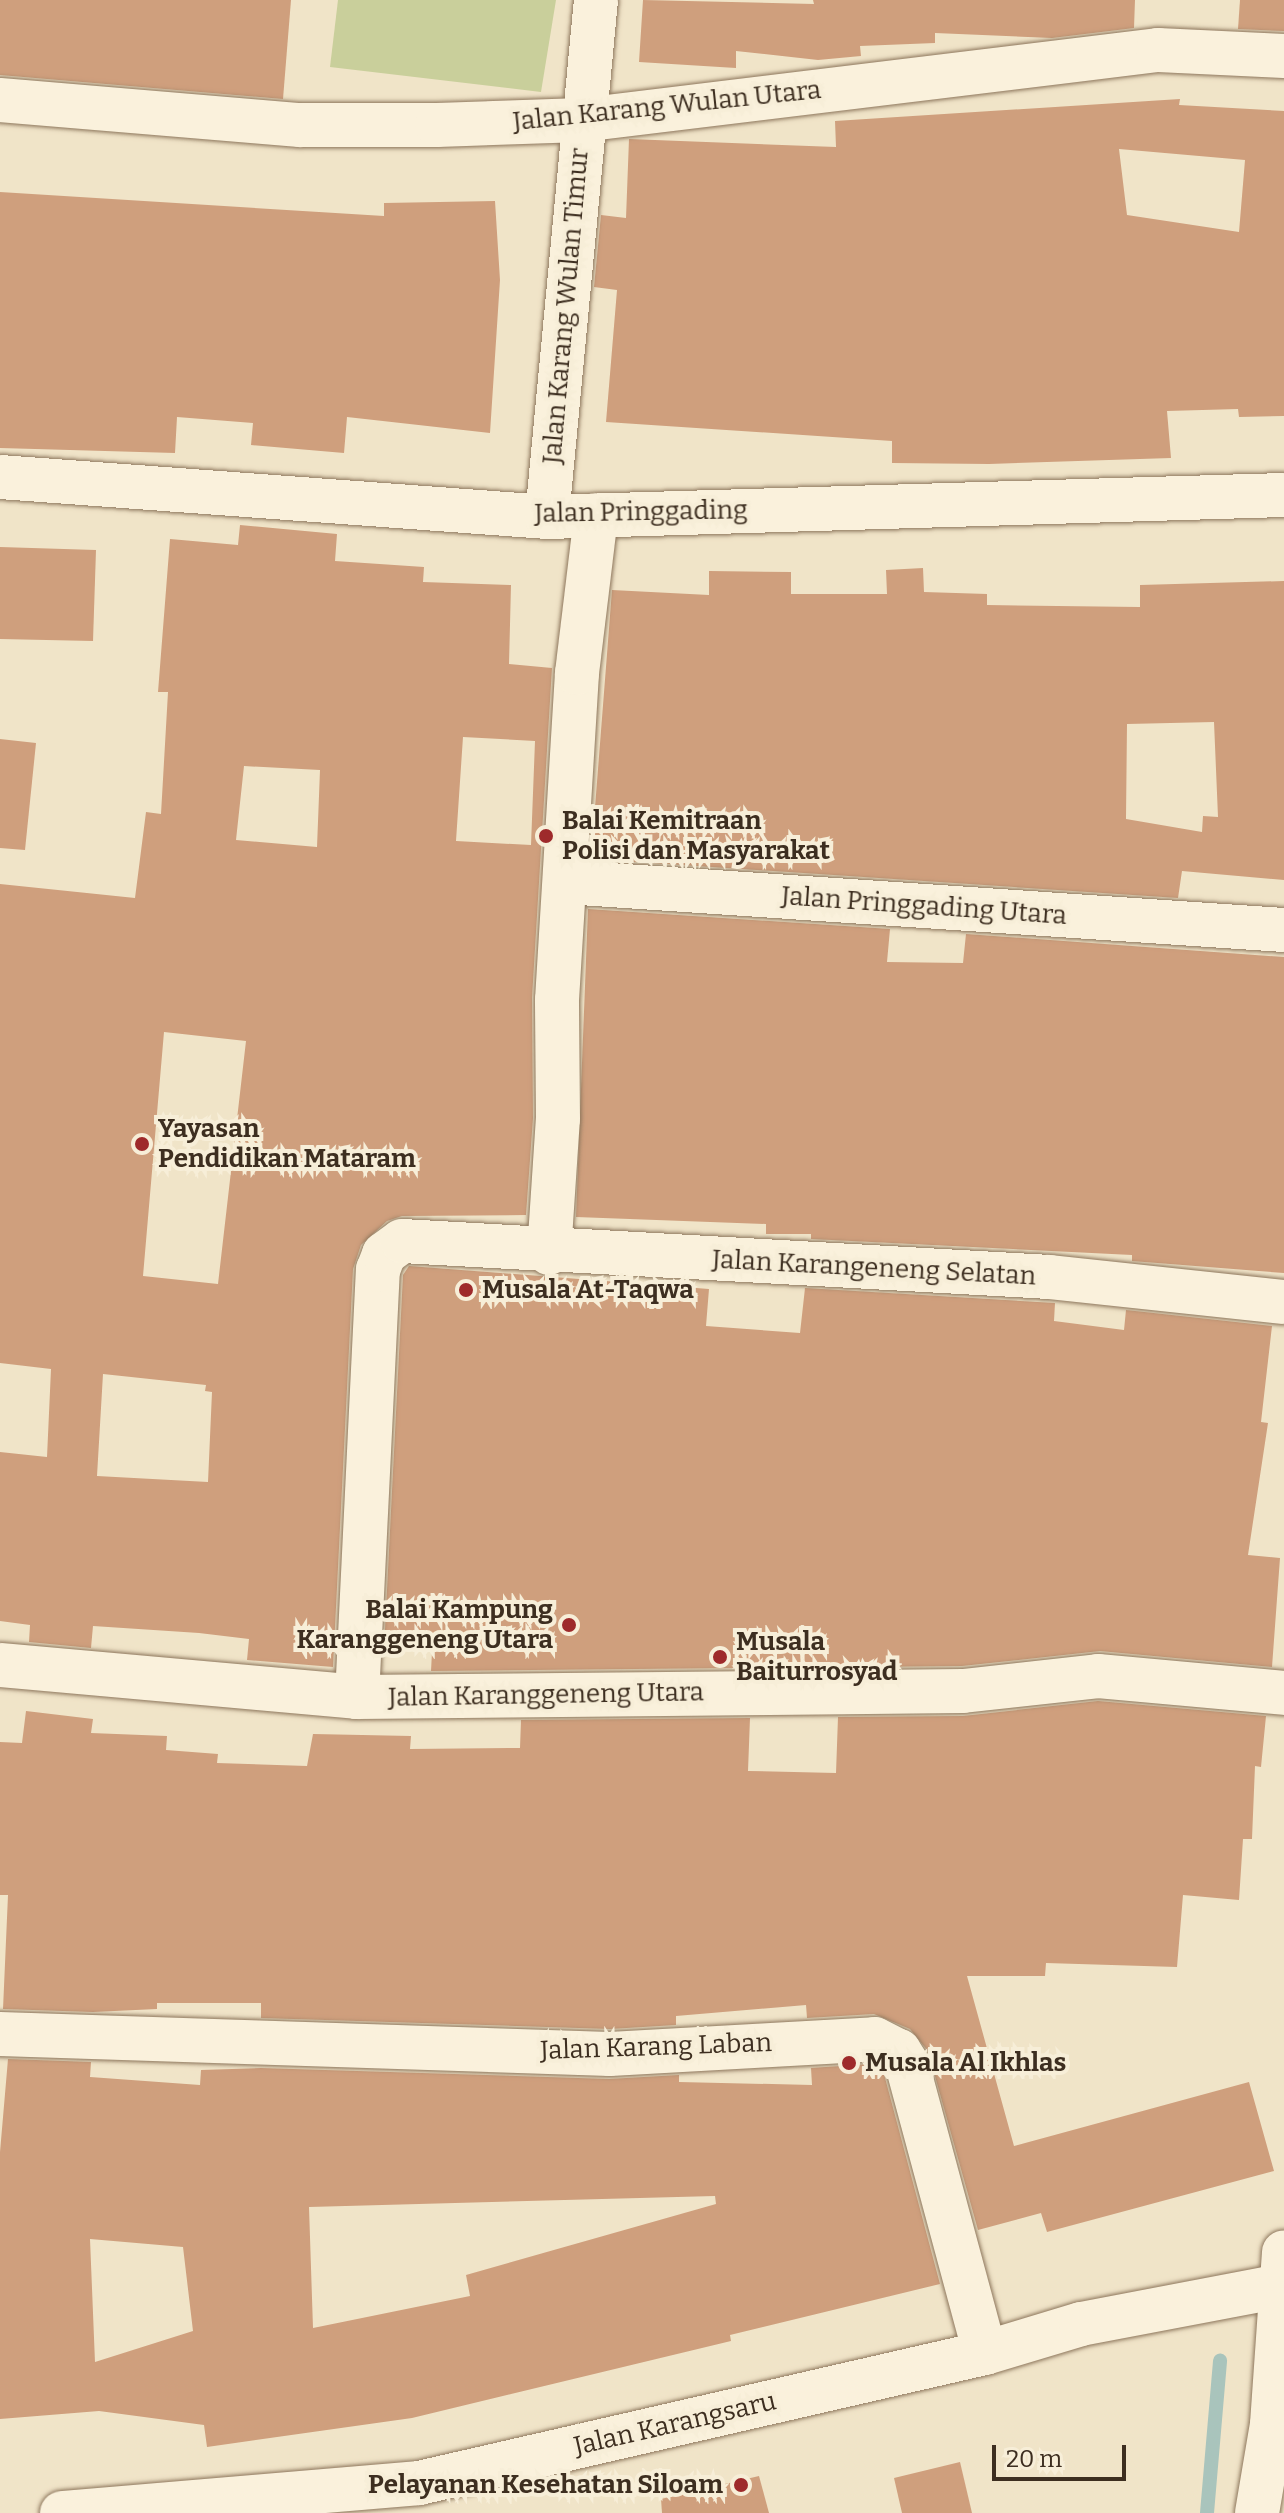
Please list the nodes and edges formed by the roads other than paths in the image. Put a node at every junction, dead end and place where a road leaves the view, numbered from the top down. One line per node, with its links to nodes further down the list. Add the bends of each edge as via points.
1 (596, 0): 4 (street, Jalan Karang Wulan Timur)
2 (1284, 56): 4 (street, Jalan Karang Wulan Utara, via 1158,50)
3 (0, 100): 4 (street, Jalan Karang Wulan Utara, via 300,125)
4 (582, 120): 8 (street, Jalan Karang Wulan Timur)
5 (0, 477): 8 (street, Jalan Pringgading)
6 (1284, 495): 7 (street, Jalan Pringgading)
7 (596, 515): 8 (street, Jalan Pringgading); 9 (street, via 577,673)
8 (547, 517)
9 (565, 882): 10 (street, Jalan Pringgading Utara); 11 (street)
10 (1284, 930)
11 (549, 1253): 12 (street, Jalan Karangeneng Selatan, via 1049,1277); 15 (street, Jalan Karangeneng Selatan, via 402,1241 380,1260)
12 (1284, 1302)
13 (0, 1665): 15 (street, Jalan Karanggeneng Utara)
14 (1284, 1693): 15 (street, Jalan Karanggeneng Utara, via 1098,1676 963,1691)
15 (357, 1697)
16 (0, 2034): 18 (street, Jalan Karang Laban, via 610,2054 875,2039 899,2051 907,2064)
17 (1282, 2269): 18 (street, Jalan Karangsaru); 19 (street)
18 (985, 2353): 20 (street, Jalan Karangsaru, via 419,2483)
19 (1278, 2423): 22 (street)
20 (182, 2509): 21 (street, Jalan Karangsaru)
21 (62, 2513)
22 (1257, 2513)

